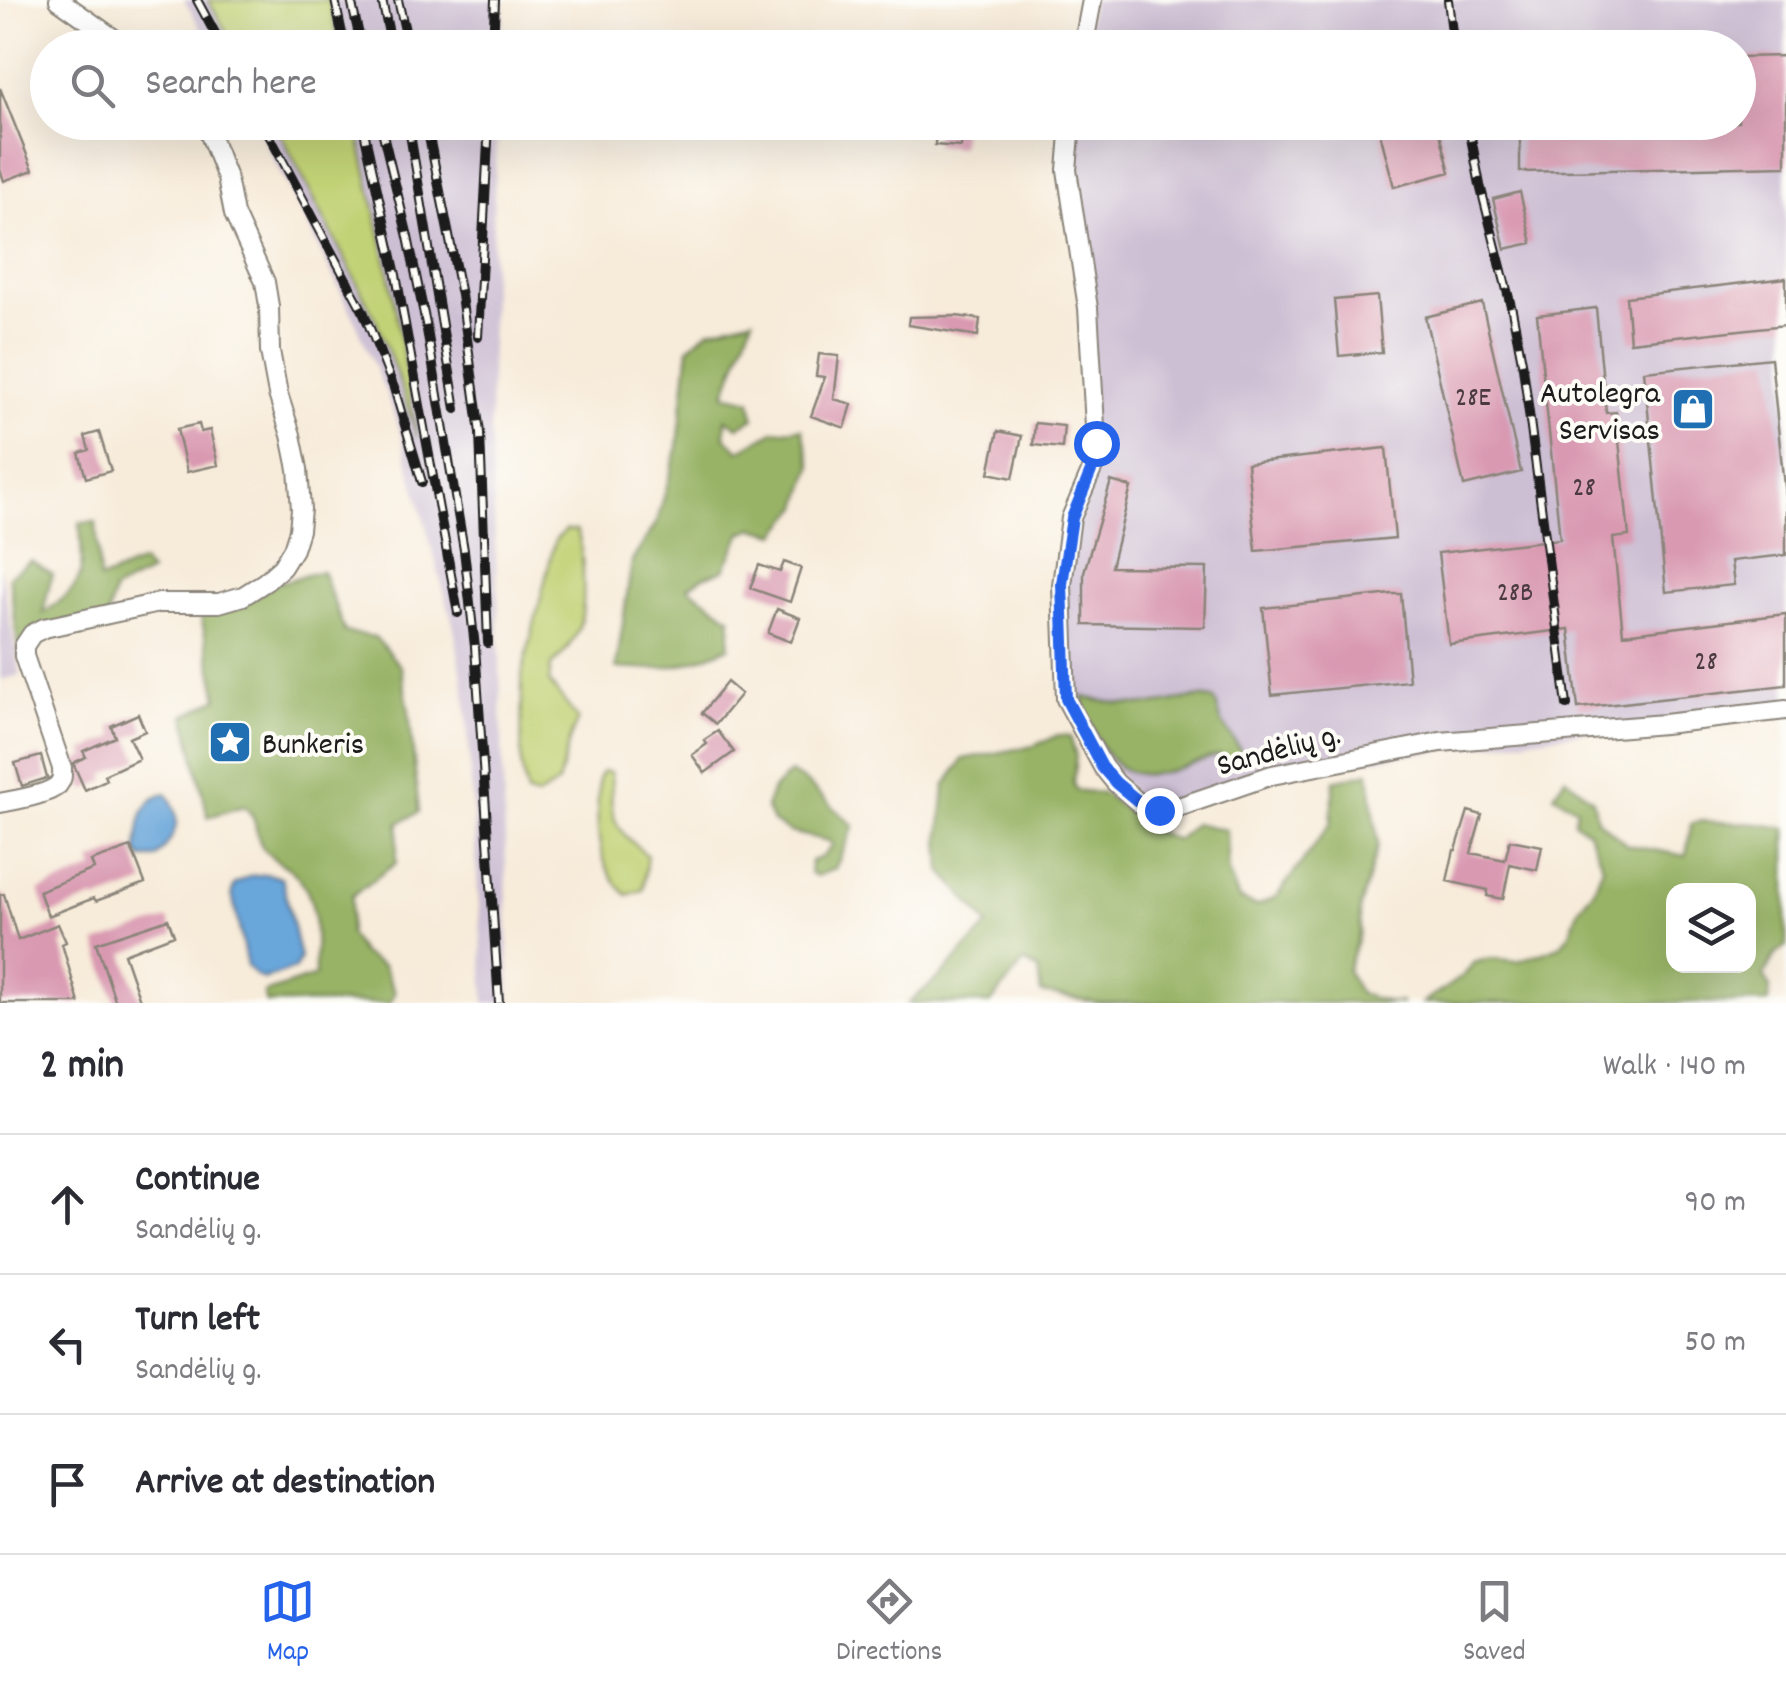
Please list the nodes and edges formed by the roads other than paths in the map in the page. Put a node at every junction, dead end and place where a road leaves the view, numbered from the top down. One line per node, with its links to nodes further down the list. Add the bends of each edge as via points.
1 (60, 0): 3 (street)
2 (1092, 0): 4 (street)
3 (102, 30)
4 (1086, 30)
5 (212, 140): 8 (street, via 269,306 270,350 298,469 301,509 293,549 282,567 243,596 160,602 32,634 24,656 62,778 54,788)
6 (1070, 140): 7 (street, Sandėlių g., via 1067,170 1088,308 1096,443 1072,518 1062,584 1066,699 1102,767 1139,802 1167,812 1272,775 1440,742)
7 (1786, 710)
8 (0, 803)

